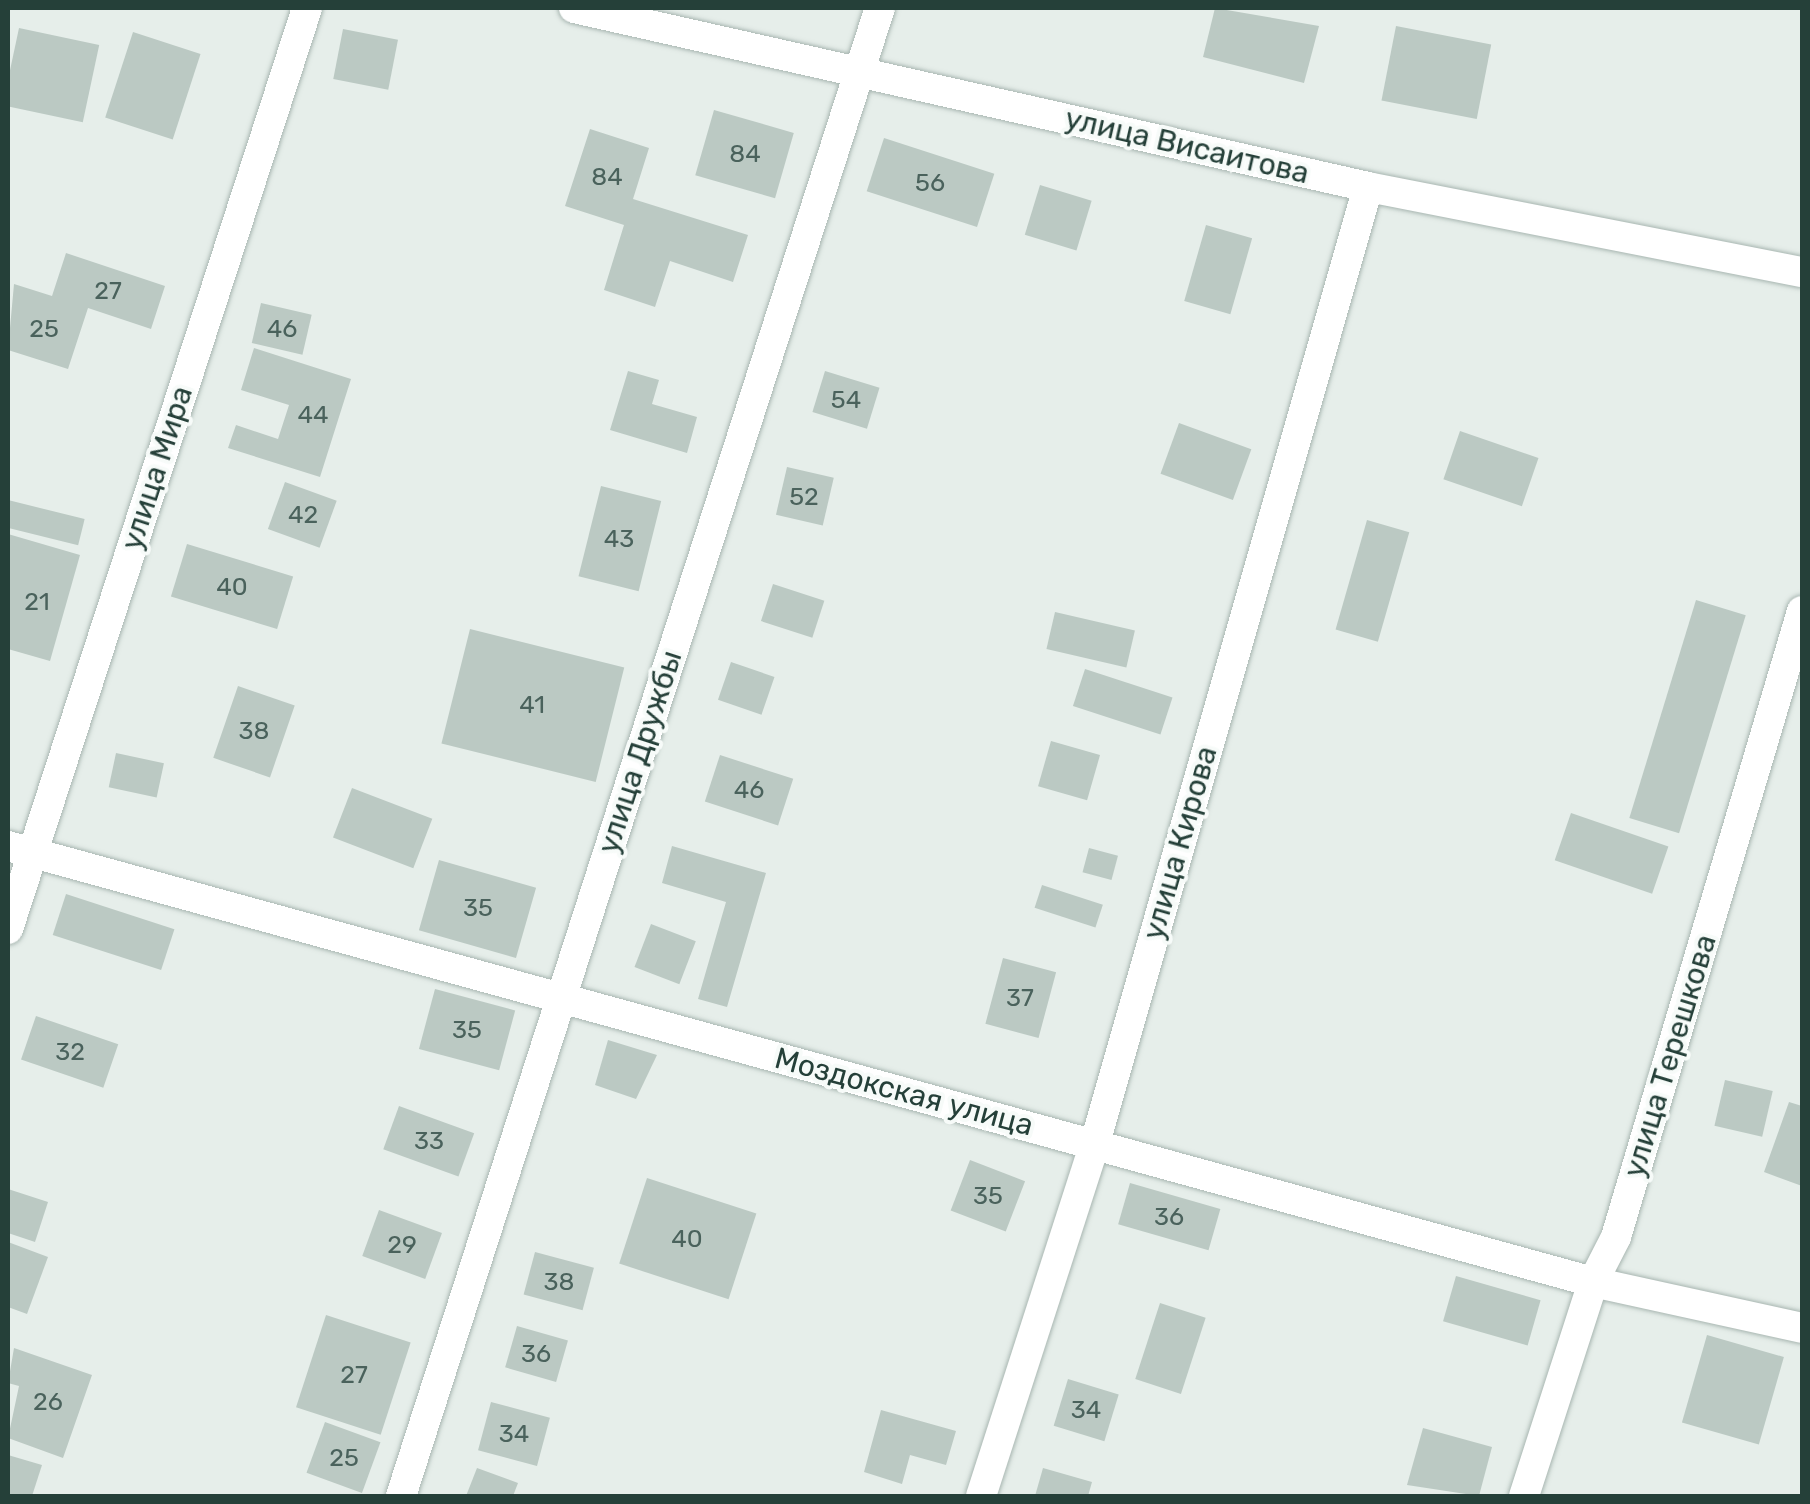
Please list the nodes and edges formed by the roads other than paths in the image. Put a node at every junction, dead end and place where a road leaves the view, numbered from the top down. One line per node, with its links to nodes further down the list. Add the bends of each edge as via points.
1 (307, 8): 8 (street, улица Мира)
2 (574, 8): 4 (street, улица Висаитова)
3 (880, 8): 4 (street, улица Дружбы)
4 (860, 72): 5 (street, улица Висаитова); 10 (street, улица Дружбы)
5 (1368, 186): 6 (street, улица Висаитова); 11 (street, улица Кирова)
6 (1802, 272)
7 (1802, 611): 12 (street, улица Терешкова, via 1616,1237)
8 (20, 849): 9 (street, улица Мира); 10 (street, Моздокская улица)
9 (8, 929)
10 (560, 998): 11 (street, Моздокская улица); 14 (street, улица Дружбы)
11 (1095, 1143): 12 (street, Моздокская улица); 15 (street, улица Кирова)
12 (1593, 1282): 13 (street, Моздокская улица); 16 (street, улица Терешкова)
13 (1802, 1328)
14 (401, 1496)
15 (981, 1496)
16 (1524, 1496)

